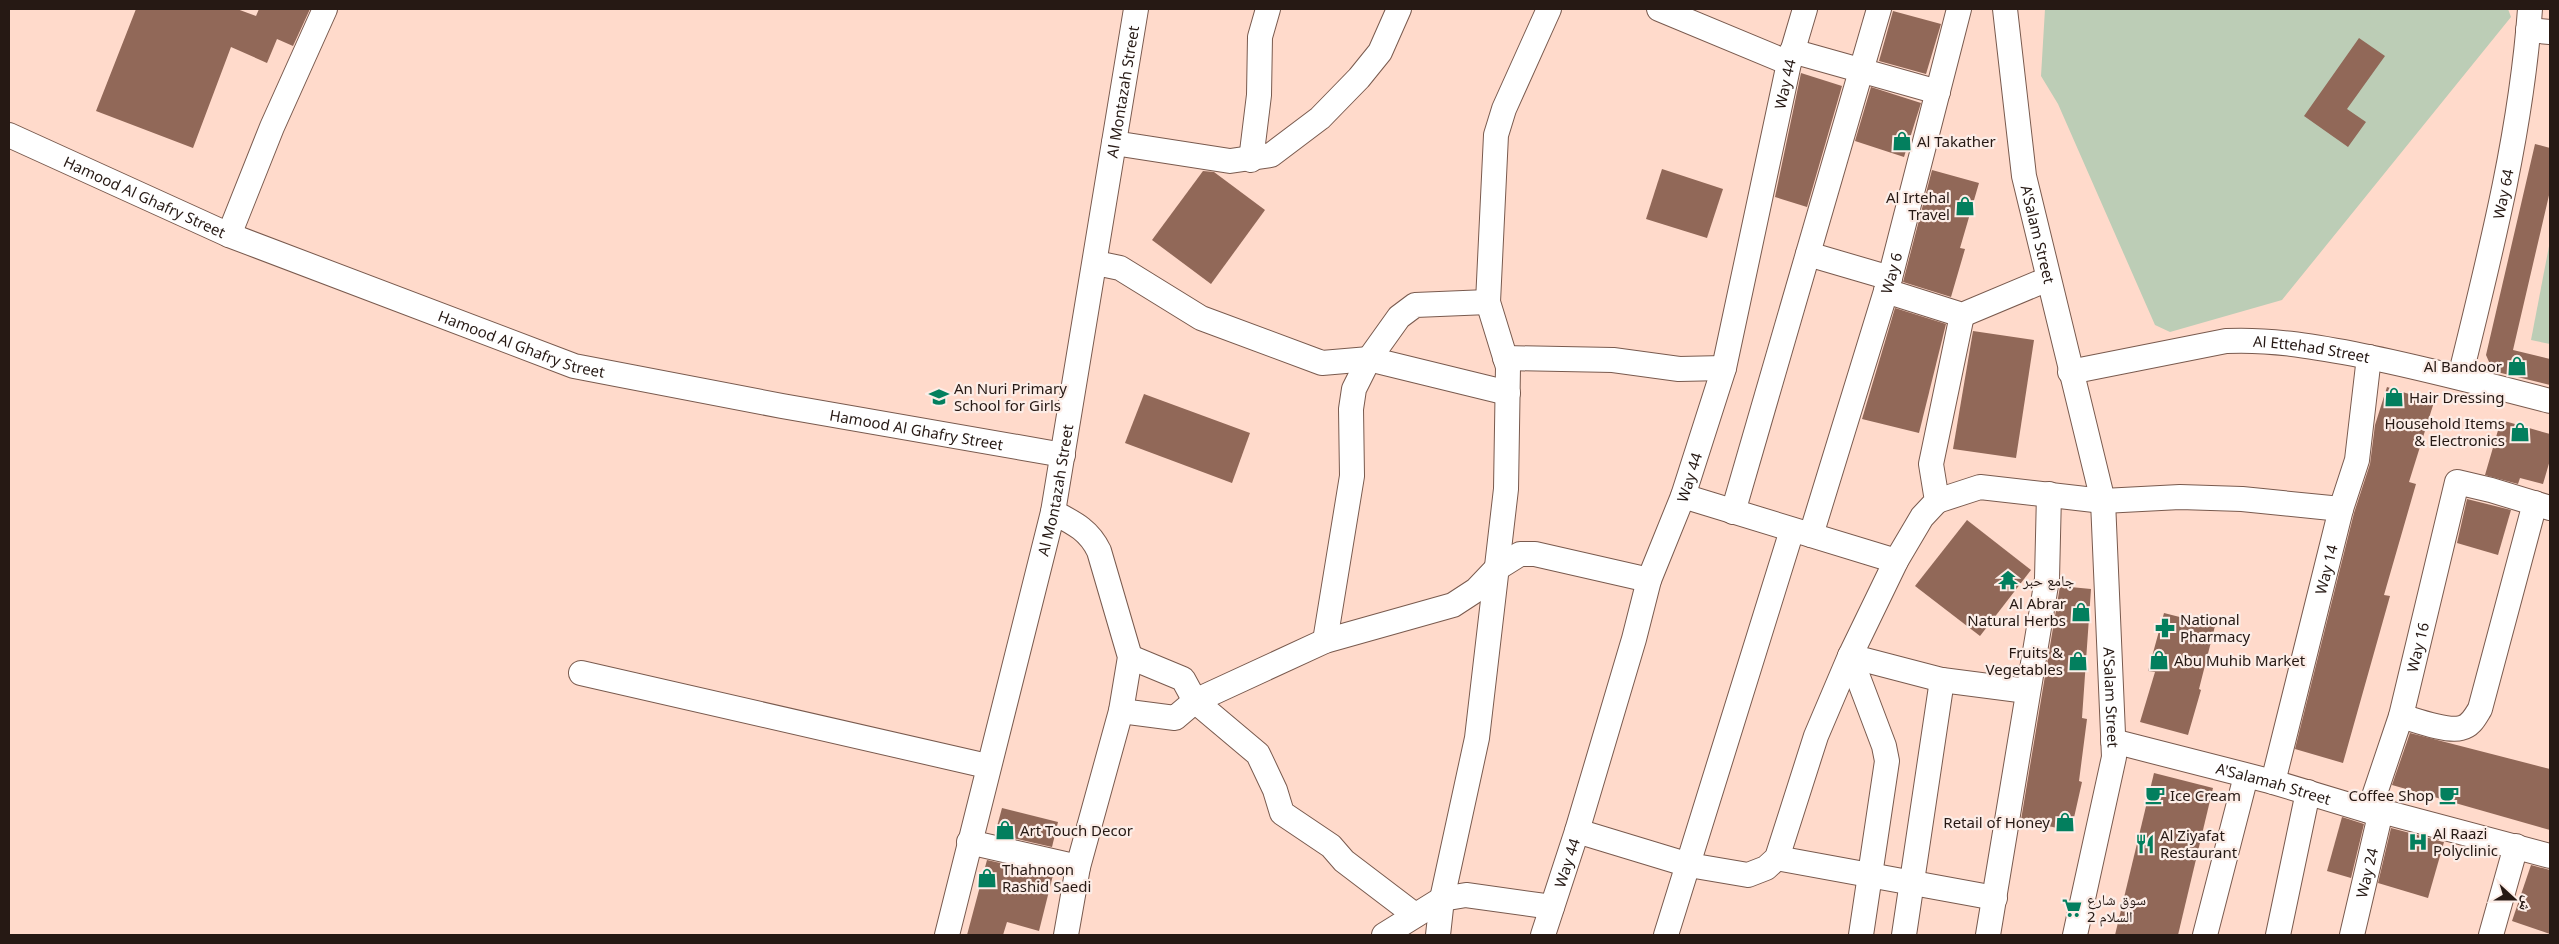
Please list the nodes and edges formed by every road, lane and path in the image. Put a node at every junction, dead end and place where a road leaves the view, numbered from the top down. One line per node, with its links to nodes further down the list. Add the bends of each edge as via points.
1 (325, 9): 18 (street, via 272,127)
2 (1136, 9): 16 (street, Al Montazah Street)
3 (1268, 9): 17 (street, via 1260,37 1259,95)
4 (1399, 9): 17 (street, via 1380,52 1320,118 1271,156)
5 (1549, 9): 23 (street, via 1496,135)
6 (1659, 9): 12 (street)
7 (1805, 9): 12 (street, Way 44)
8 (1879, 9): 13 (street)
9 (1960, 9): 14 (street, Way 6)
10 (2006, 9): 21 (street, A'Salam Street, via 2024,176)
11 (2536, 23): 30 (street, Way 64, via 2502,204)
12 (1790, 57): 13 (street); 28 (street, Way 44)
13 (1862, 70): 14 (street); 19 (street)
14 (1938, 92): 22 (street, Way 6)
15 (9, 135): 18 (street, Hamood Al Ghafry Street)
16 (1114, 143): 17 (street, via 1230,161); 20 (street, Al Montazah Street)
17 (1250, 160)
18 (229, 236): 33 (street, Hamood Al Ghafry Street, via 574,366)
19 (1808, 254): 22 (street); 41 (street)
20 (1096, 263): 27 (street, via 1120,268 1201,318 1301,356 1322,363); 33 (street, Al Montazah Street)
21 (2048, 279): 24 (street); 29 (street, A'Salam Street)
22 (1888, 284): 24 (street); 42 (street, Way 6)
23 (1488, 302): 26 (street); 27 (street, via 1415,305 1399,317)
24 (1962, 315): 36 (street, via 1931,464)
25 (2369, 357): 29 (street, Al Ettehad Street, via 2251,340); 30 (street, Al Ettehad Street); 39 (street, Way 14, via 2357,460)
26 (1505, 358): 28 (street, via 1612,360 1679,370); 31 (street)
27 (1369, 359): 31 (street); 46 (street, via 1354,389 1351,409 1352,476)
28 (1724, 368): 35 (street, Way 44)
29 (2070, 372): 37 (street, A'Salam Street, via 2092,456)
30 (2460, 377): 32 (street, Al Ettehad Street)
31 (1508, 393): 44 (street, via 1506,490)
32 (2550, 401)
33 (1063, 455): 40 (street, Al Montazah Street)
34 (2048, 494): 36 (street, via 1980,487); 37 (street); 51 (street, via 2047,579)
35 (1683, 496): 41 (street); 45 (street, Way 44)
36 (1937, 500): 43 (street, via 1922,516)
37 (2096, 501): 39 (street, via 2180,497 2242,499); 55 (street, A'Salam Street); 83 (street, A'Salam Street, via 2098,757)
38 (2543, 506): 54 (street, via 2480,709 2473,721 2460,729); 54 (street, Way 16, via 2457,482)
39 (2340, 509): 58 (street, Way 14)
40 (1054, 512): 48 (street, via 1080,526 1092,537); 56 (street, Al Montazah Street)
41 (1733, 512): 42 (street)
42 (1802, 532): 43 (street); 66 (street, Way 6)
43 (1896, 561): 47 (street)
44 (1496, 569): 45 (street, via 1520,554 1536,554); 46 (street, via 1476,590 1453,605); 70 (street, via 1477,738)
45 (1648, 580): 61 (street, Way 44, via 1634,639)
46 (1326, 640): 52 (street)
47 (1850, 656): 50 (street); 65 (street, via 1816,736); 68 (street, via 1887,761)
48 (1130, 657): 52 (street, via 1183,679); 53 (street)
49 (581, 673): 56 (street)
50 (1942, 680): 51 (street); 69 (street)
51 (2028, 691): 71 (street)
52 (1195, 701): 53 (street, via 1175,718); 73 (street, via 1258,754 1282,812 1331,846 1344,861)
53 (1122, 711): 67 (street)
54 (2401, 716): 60 (street, Way 16)
55 (2113, 741): 57 (street, A'Salamah Street); 84 (street, A'Salam Street, via 2114,756)
56 (988, 766): 62 (street, Al Montazah Street)
57 (2246, 776): 58 (street, A'Salamah Street); 85 (street)
58 (2273, 782): 59 (street, A'Salamah Street)
59 (2308, 792): 60 (street, A'Salamah Street); 86 (street)
60 (2375, 811): 63 (street, A'Salamah Street); 87 (street, Way 24)
61 (1577, 831): 66 (street); 72 (street, Way 44)
62 (969, 842): 67 (street); 74 (street, Al Montazah Street)
63 (2516, 846): 64 (street, A'Salamah Street); 88 (street)
64 (2550, 856)
65 (1777, 858): 66 (street, via 1766,868 1748,875); 68 (street)
66 (1689, 865): 79 (street, Way 6)
67 (1078, 867): 75 (street)
68 (1870, 876): 69 (street); 80 (street)
69 (1911, 884): 71 (street); 81 (street)
70 (1442, 898): 72 (street, via 1466,895); 73 (street); 77 (street)
71 (1995, 898): 82 (street)
72 (1552, 906): 78 (street, Way 44)
73 (1415, 915): 76 (street)
74 (947, 935)
75 (1066, 935)
76 (1384, 935)
77 (1438, 935)
78 (1543, 935)
79 (1666, 935)
80 (1861, 935)
81 (1904, 935)
82 (1988, 935)
83 (2063, 935)
84 (2075, 935)
85 (2205, 935)
86 (2278, 935)
87 (2352, 935)
88 (2491, 935)

